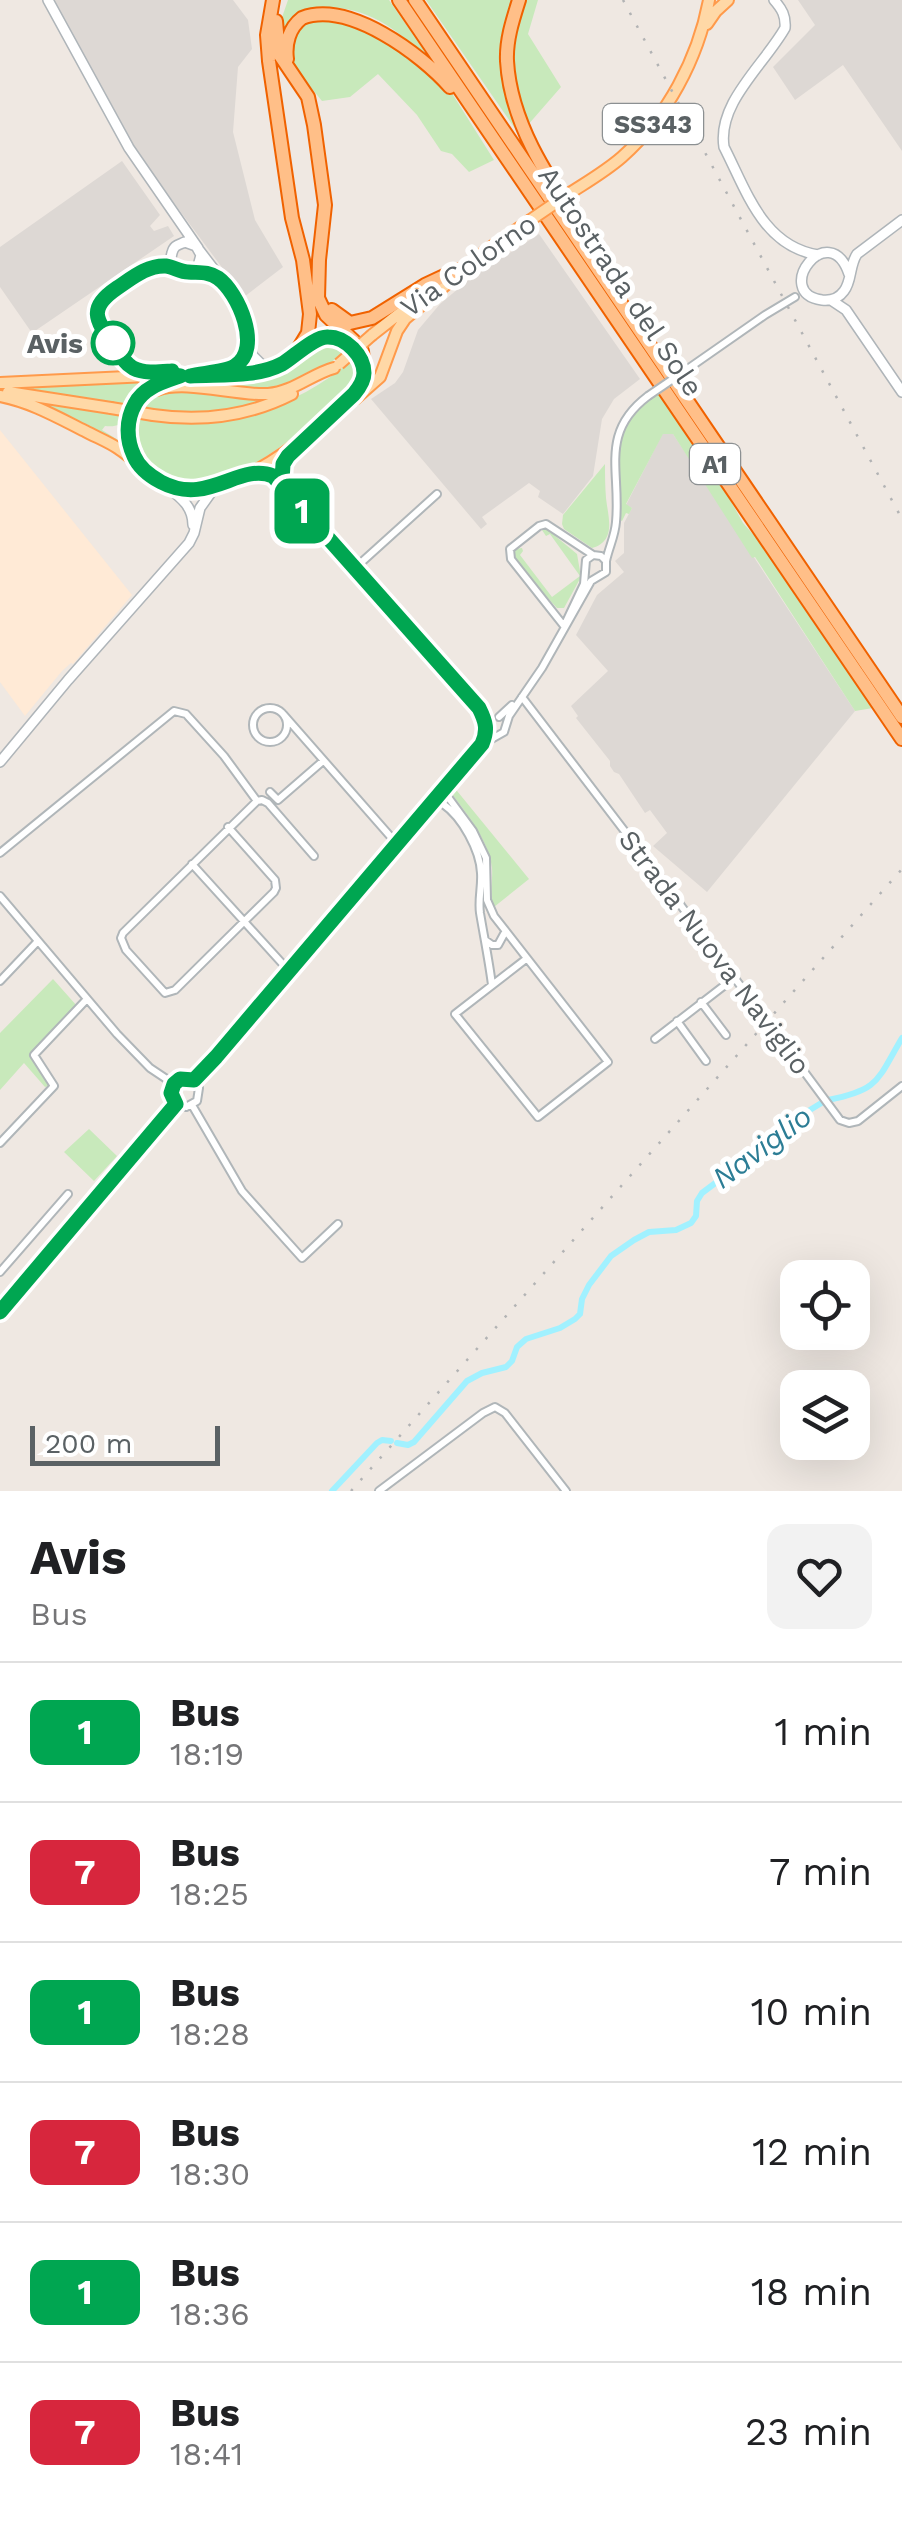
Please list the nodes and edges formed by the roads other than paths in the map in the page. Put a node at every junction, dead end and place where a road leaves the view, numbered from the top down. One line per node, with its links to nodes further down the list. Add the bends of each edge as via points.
1 (48, 0): 15 (street, via 129,148)
2 (273, 0): 12 (highway)
3 (282, 0): 10 (highway)
4 (399, 0): 14 (highway, Autostrada del Sole / A1)
5 (415, 0): 34 (highway, Autostrada del Sole / A1)
6 (519, 0): 34 (highway, via 506,58 512,98 545,171 622,290)
7 (709, 0): 11 (main road, Via Colorno / SS343)
8 (728, 0): 11 (main road, Via Colorno / SS343)
9 (774, 0): 19 (street, via 785,28 728,109 723,140 763,222)
10 (276, 20): 12 (highway); 13 (highway, via 278,50)
11 (704, 29): 18 (main road, Via Colorno / SS343, bridge, via 645,134 611,166)
12 (268, 50): 38 (highway, via 310,309 308,333)
13 (289, 69): 14 (highway, via 286,46 299,20 322,9 344,10 398,35); 24 (highway, via 310,102 317,142 325,205)
14 (468, 101): 72 (highway, Autostrada del Sole / A1)
15 (176, 216): 17 (street, via 183,233); 21 (street)
16 (902, 220): 20 (street)
17 (178, 245): 21 (street, via 190,242); 26 (street, via 172,262)
18 (490, 248): 25 (main road, Via Colorno / SS343); 46 (main road, via 406,319 380,378)
19 (792, 248): 22 (street); 28 (street)
20 (864, 248): 23 (street); 27 (street)
21 (199, 249): 26 (street, via 199,265); 29 (street)
22 (818, 255): 23 (street); 28 (street)
23 (836, 256): 27 (street)
24 (319, 260): 25 (highway, via 329,306 350,323); 37 (highway, via 321,307)
25 (457, 270): 39 (main road, Via Colorno, bridge)
26 (188, 272): 29 (street, via 208,273)
27 (848, 274): 30 (street)
28 (802, 276): 31 (street); 32 (street)
29 (226, 284): 36 (street, via 241,308)
30 (845, 290): 33 (street); 35 (street)
31 (812, 296): 32 (street); 33 (street)
32 (796, 297): 54 (street, bridge, via 626,416 618,433)
33 (830, 300): 35 (street)
34 (626, 310): 67 (highway, Autostrada del Sole / A1)
35 (846, 310): 44 (street)
36 (248, 345): 40 (street, via 258,363); 42 (street, via 236,366)
37 (356, 349): 38 (main road, via 323,337); 41 (highway)
38 (294, 356): 40 (main road)
39 (337, 366): 43 (main road, bridge, via 288,396 208,418 153,416); 45 (main road, via 276,393 166,387)
40 (274, 368): 42 (main road)
41 (364, 370): 46 (main road, via 356,392)
42 (185, 376): 43 (main road); 45 (main road, via 147,390)
43 (0, 390): 48 (main road, via 116,447)
44 (902, 392)
45 (133, 410): 48 (main road, via 128,441)
46 (326, 420): 47 (main road)
47 (307, 436): 49 (main road); 53 (street, via 283,464)
48 (139, 466): 50 (main road)
49 (252, 472): 51 (main road); 53 (street, via 273,476)
50 (160, 482): 51 (main road, via 186,490); 61 (street, via 188,506 191,532)
51 (216, 487): 61 (street, via 200,508 191,540)
52 (437, 494): 57 (street)
53 (291, 498): 57 (street)
54 (616, 528): 55 (street); 56 (street)
55 (595, 555): 56 (street); 58 (street, via 584,563); 60 (street, via 546,524 510,549 511,559)
56 (606, 561): 59 (street)
57 (354, 569): 63 (street)
58 (585, 571): 59 (street); 60 (street)
59 (598, 578): 60 (street)
60 (565, 625): 62 (street)
61 (72, 676): 74 (street)
62 (523, 694): 64 (street); 66 (street); 69 (street, Strada Nuova Naviglio)
63 (479, 708): 66 (street); 70 (street)
64 (515, 708): 68 (street); 69 (street, Strada Nuova Naviglio)
65 (283, 714): 71 (street, via 287,726); 71 (street, via 265,708 253,721 260,739); 73 (street)
66 (498, 717): 68 (street); 70 (street, via 490,719)
67 (902, 717)
68 (506, 724): 70 (street, via 503,733)
69 (545, 725): 92 (street, Strada Nuova Naviglio)
70 (489, 730): 76 (street)
71 (280, 738): 73 (street)
72 (902, 739)
73 (304, 740): 75 (street)
74 (0, 759)
75 (323, 761): 77 (street, via 278,800); 81 (street)
76 (448, 784): 79 (street); 87 (street, via 448,796 480,845 487,900)
77 (270, 792)
78 (257, 800): 80 (street); 82 (street, via 186,714 174,711); 83 (street, via 268,803)
79 (427, 808): 81 (street); 88 (street, via 449,808 476,851)
80 (228, 828): 84 (street); 86 (street, via 275,880 274,892)
81 (397, 844): 91 (street)
82 (0, 853)
83 (314, 856)
84 (192, 864): 86 (street); 86 (street, via 121,938 162,990 172,993)
85 (0, 896): 89 (street)
86 (246, 922): 91 (street)
87 (504, 932): 88 (street, via 498,945); 90 (street)
88 (485, 939): 94 (street)
89 (38, 941): 93 (street); 95 (street)
90 (526, 958): 94 (street); 94 (street, via 608,1062 538,1117 455,1014)
91 (289, 971): 101 (street)
92 (734, 978): 96 (street); 103 (street, Strada Nuova Naviglio, via 840,1120 858,1121)
93 (0, 981)
94 (492, 985)
95 (87, 999): 102 (street, via 150,1068); 106 (street, via 34,1055 54,1086)
96 (701, 1002): 97 (street); 98 (street)
97 (677, 1021): 99 (street); 100 (street)
98 (726, 1035)
99 (655, 1039)
100 (706, 1061)
101 (194, 1080): 102 (street); 105 (street, via 200,1095)
102 (174, 1084): 104 (street)
103 (902, 1086)
104 (176, 1104): 105 (street); 110 (street)
105 (192, 1105): 108 (street, via 242,1190 302,1258)
106 (0, 1143)
107 (68, 1194): 109 (street)
108 (338, 1224)
109 (0, 1272)
110 (0, 1312)
111 (379, 1491): 112 (street, via 496,1407)
112 (566, 1491)

